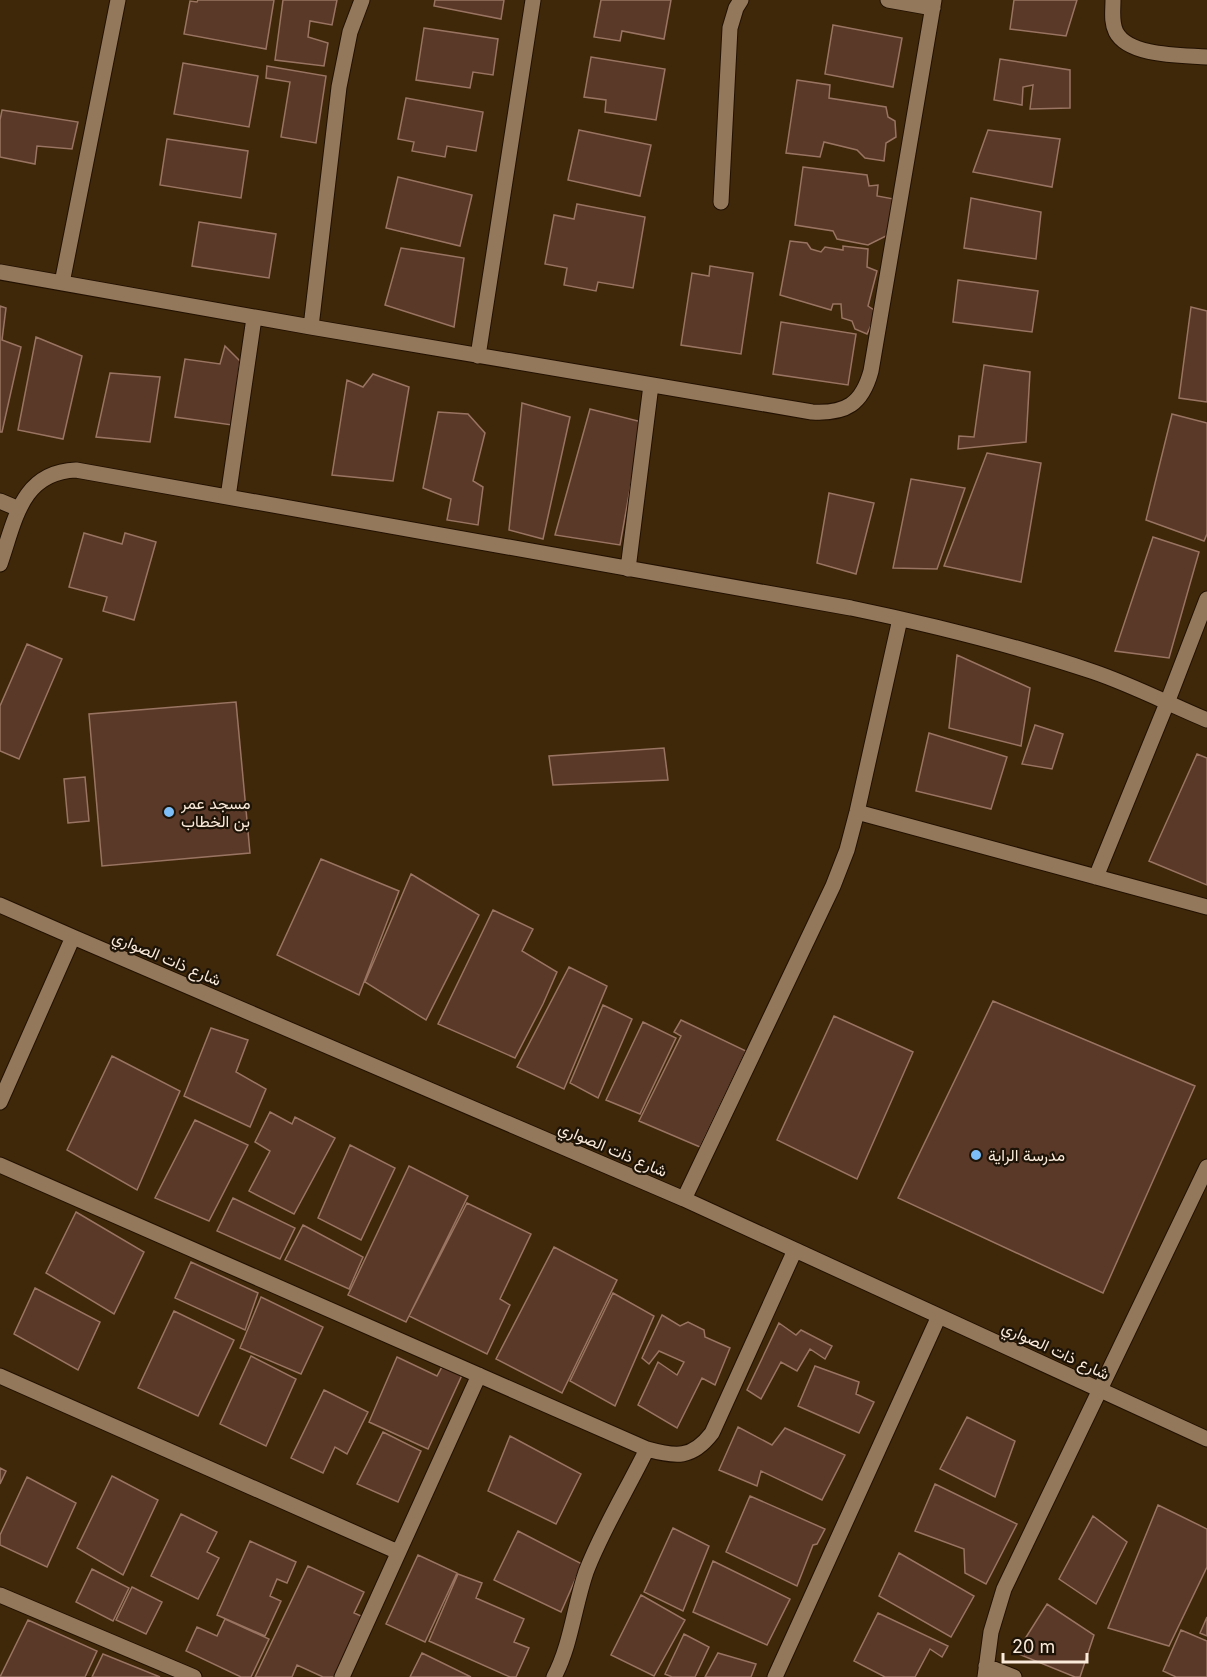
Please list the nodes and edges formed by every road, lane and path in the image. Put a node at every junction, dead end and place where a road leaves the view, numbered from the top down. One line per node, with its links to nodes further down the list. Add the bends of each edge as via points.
1 (118, 0): 11 (street)
2 (362, 0): 13 (street, via 350,32 339,87)
3 (533, 0): 14 (street)
4 (741, 0): 9 (street, via 730,28)
5 (888, 0): 7 (street)
6 (1113, 0): 8 (street, via 1116,33 1125,43 1149,52)
7 (933, 4): 15 (street, via 871,371 857,400 844,409 812,412)
8 (1207, 57)
9 (722, 202)
10 (0, 272): 11 (street)
11 (62, 283): 12 (street)
12 (254, 318): 13 (street); 16 (street)
13 (311, 327): 14 (street)
14 (478, 356): 15 (street)
15 (651, 385): 20 (street)
16 (228, 497): 18 (street, via 76,470 38,482); 20 (street)
17 (0, 501): 18 (street)
18 (19, 509): 19 (street)
19 (0, 564)
20 (628, 569): 22 (street)
21 (1207, 599): 23 (street)
22 (900, 619): 23 (street, via 1013,647 1096,673); 25 (street)
23 (1167, 703): 24 (street); 26 (street)
24 (1207, 720)
25 (857, 812): 26 (street); 33 (street, via 833,886)
26 (1096, 877): 28 (street)
27 (0, 905): 29 (street, شارع ذات الصواري)
28 (1207, 908)
29 (73, 937): 30 (street); 33 (street, شارع ذات الصواري)
30 (0, 1102)
31 (0, 1165): 36 (street)
32 (1207, 1167): 38 (street)
33 (684, 1198): 34 (street, شارع ذات الصواري)
34 (795, 1250): 35 (street, شارع ذات الصواري); 40 (street, via 704,1444 682,1455)
35 (939, 1316): 38 (street, شارع ذات الصواري); 47 (street)
36 (478, 1375): 40 (street); 41 (street)
37 (0, 1376): 41 (street)
38 (1100, 1390): 39 (street, شارع ذات الصواري); 43 (street, via 1004,1589 991,1632)
39 (1207, 1439)
40 (647, 1449): 46 (street, via 591,1561 567,1647)
41 (398, 1552): 45 (street)
42 (0, 1595): 44 (street)
43 (985, 1672): 48 (street)
44 (194, 1677)
45 (342, 1677)
46 (554, 1677)
47 (775, 1677)
48 (1014, 1677)

